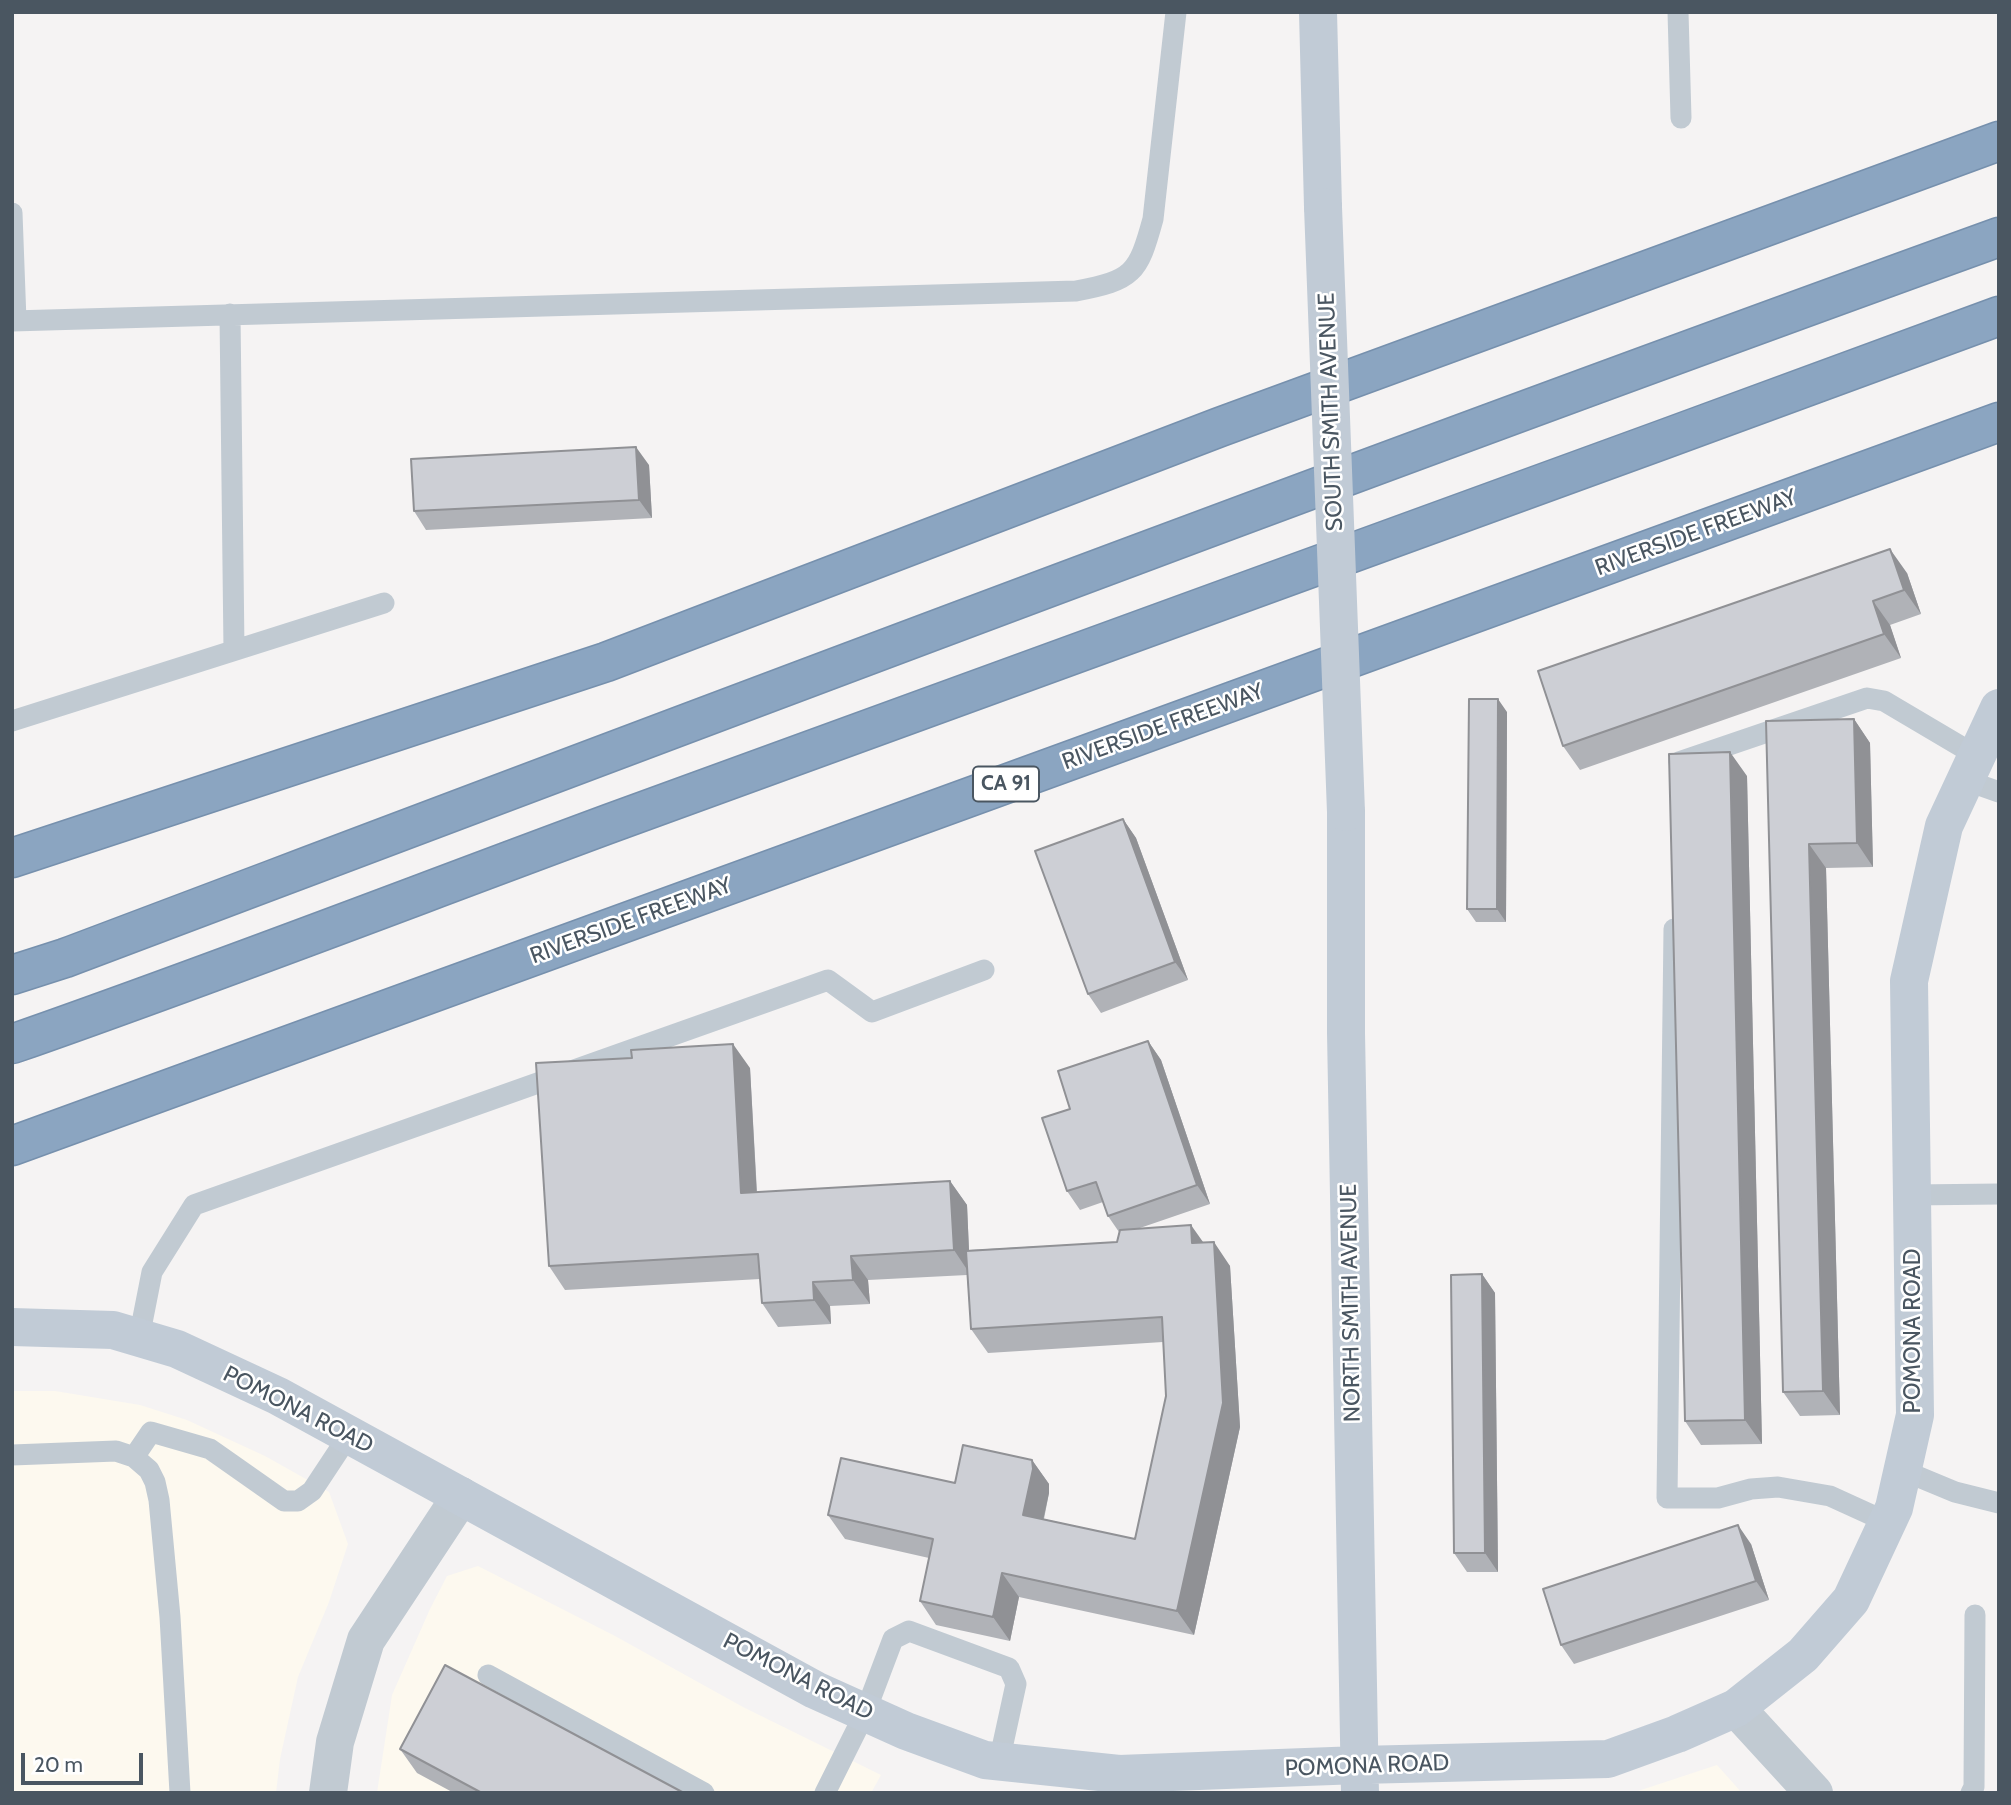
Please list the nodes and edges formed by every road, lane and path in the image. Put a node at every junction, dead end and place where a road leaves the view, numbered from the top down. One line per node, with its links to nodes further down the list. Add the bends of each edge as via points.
1 (1176, 12): 8 (lane, via 1153,219 1134,270 1108,285 1076,291)
2 (1318, 12): 18 (main road, SOUTH SMITH AVENUE, bridge)
3 (1678, 12): 4 (lane)
4 (1681, 118)
5 (1999, 141): 19 (highway, via 1220,427 606,662)
6 (12, 213): 10 (lane)
7 (1999, 237): 22 (highway)
8 (230, 314): 10 (lane); 13 (lane)
9 (1999, 316): 23 (highway)
10 (14, 321)
11 (1999, 422): 24 (highway, RIVERSIDE FREEWAY / CA 91)
12 (384, 603): 13 (lane)
13 (234, 650): 15 (lane)
14 (1999, 708): 17 (main road, POMONA ROAD)
15 (12, 721)
16 (1677, 776): 17 (lane, via 1677,762 1867,698 1885,701)
17 (1980, 776): 26 (main road, POMONA ROAD, via 1944,826 1909,981)
18 (1346, 812): 41 (main road, NORTH SMITH AVENUE)
19 (12, 858)
20 (1675, 914): 35 (lane, via 1667,1498 1718,1498 1778,1487 1830,1496)
21 (984, 970): 28 (lane, via 872,1012 828,980 194,1205 152,1272)
22 (12, 975)
23 (12, 1044)
24 (12, 1146)
25 (1999, 1194): 26 (lane)
26 (1912, 1195): 32 (main road, POMONA ROAD, via 1915,1415)
27 (12, 1327): 28 (main road, POMONA ROAD, via 113,1330)
28 (139, 1338): 29 (main road, POMONA ROAD, via 177,1349)
29 (349, 1435): 31 (lane, via 312,1491 298,1501 284,1501 210,1449 151,1432); 33 (main road, POMONA ROAD)
30 (12, 1455): 31 (lane, via 116,1451)
31 (134, 1457): 42 (lane, via 149,1470 159,1500)
32 (1902, 1470): 34 (lane, via 1955,1492); 35 (main road, POMONA ROAD)
33 (461, 1496): 39 (main road, POMONA ROAD); 43 (street, via 366,1640 335,1742)
34 (1999, 1503)
35 (1887, 1522): 38 (main road, POMONA ROAD, via 1851,1600 1803,1655)
36 (1975, 1615): 47 (lane)
37 (488, 1675): 44 (lane)
38 (1736, 1708): 41 (main road, POMONA ROAD, via 1608,1759); 46 (street)
39 (865, 1713): 40 (main road, POMONA ROAD); 40 (lane, via 893,1639 909,1631 1009,1668 1016,1684); 45 (lane)
40 (999, 1762): 41 (main road, POMONA ROAD, via 1119,1774)
41 (1360, 1779)
42 (180, 1793)
43 (328, 1793)
44 (704, 1793)
45 (825, 1793)
46 (1814, 1793)
47 (1971, 1793)

